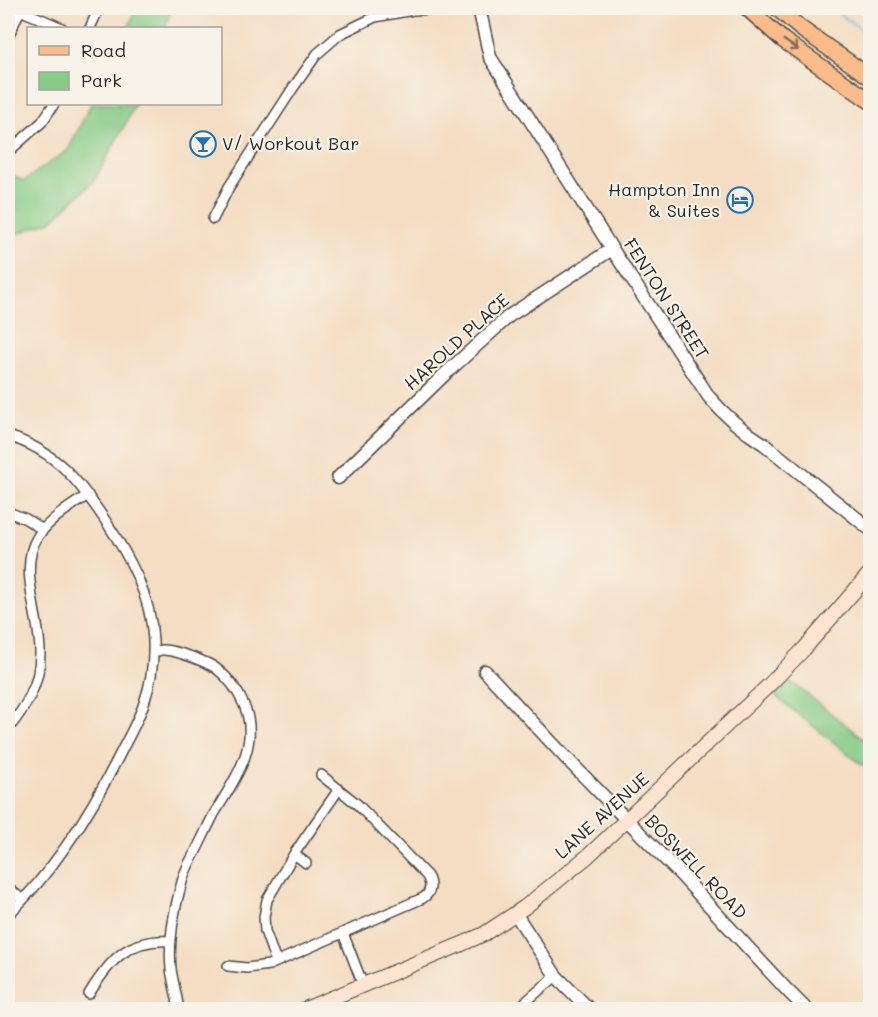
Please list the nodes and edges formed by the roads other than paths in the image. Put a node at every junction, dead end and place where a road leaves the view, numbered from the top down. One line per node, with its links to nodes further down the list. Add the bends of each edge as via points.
1 (99, 8): 9 (street)
2 (459, 8): 15 (street, via 375,17 340,33 317,54 293,88 229,187)
3 (468, 8): 4 (street)
4 (479, 8): 16 (street, FENTON STREET, via 490,57)
5 (747, 8): 12 (main road, one-way to 12, via 783,40)
6 (777, 8): 11 (main road)
7 (20, 9): 8 (street); 10 (street)
8 (60, 27)
9 (90, 27)
10 (8, 37)
11 (870, 77)
12 (870, 101)
13 (53, 105): 14 (street, via 42,122)
14 (8, 152)
15 (213, 219)
16 (612, 249): 18 (street, HAROLD PLACE, via 509,316); 21 (street, FENTON STREET, via 720,410)
17 (8, 436): 19 (street, via 46,454)
18 (338, 478)
19 (88, 495): 22 (street); 24 (street, via 126,552 140,582)
20 (8, 512): 22 (street)
21 (870, 529)
22 (43, 530): 26 (street, via 34,543 29,563 40,643 38,676 31,696)
23 (870, 573): 29 (main road, LANE AVENUE, via 770,684)
24 (153, 652): 33 (street, via 142,711 111,772 66,848); 37 (street, via 163,649 200,659 219,671 240,696 249,732 242,766 184,874)
25 (485, 671): 29 (street, BOSWELL ROAD)
26 (8, 729)
27 (321, 775): 28 (street)
28 (339, 789): 30 (street); 36 (street, via 427,876 431,885 425,896)
29 (626, 820): 34 (main road, LANE AVENUE, via 588,856); 47 (street, BOSWELL ROAD)
30 (294, 854): 31 (street); 38 (street, via 265,908 265,931)
31 (306, 863)
32 (8, 888): 33 (street)
33 (22, 900): 35 (street)
34 (515, 913): 40 (street); 41 (main road, LANE AVENUE, via 484,934)
35 (8, 915)
36 (344, 933): 38 (street); 41 (street)
37 (171, 940): 42 (street, via 145,942 121,953); 43 (street, via 171,969)
38 (276, 962): 39 (street, via 254,968)
39 (228, 966)
40 (556, 976): 45 (street); 46 (street)
41 (363, 985): 44 (main road, LANE AVENUE)
42 (89, 994)
43 (179, 1010)
44 (303, 1010)
45 (516, 1010)
46 (591, 1010)
47 (807, 1010)

